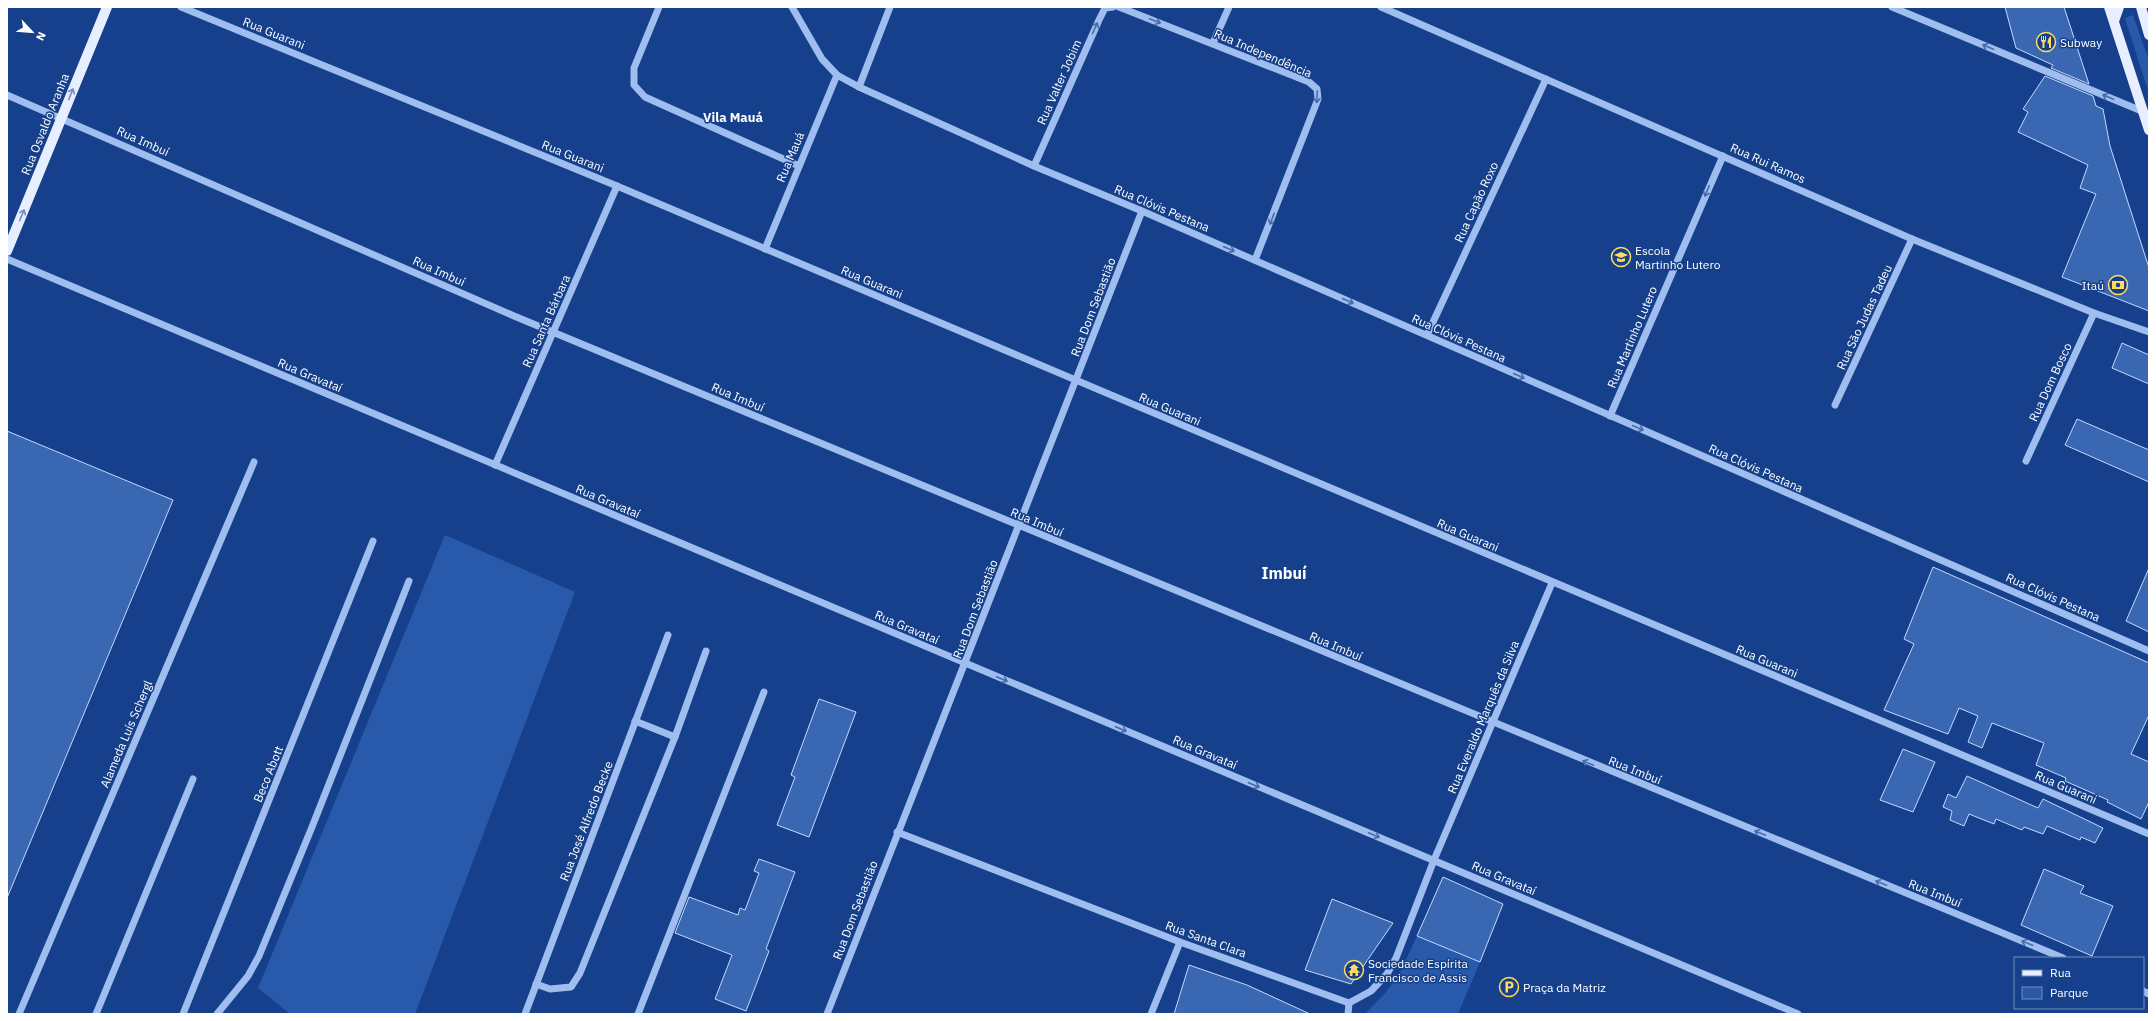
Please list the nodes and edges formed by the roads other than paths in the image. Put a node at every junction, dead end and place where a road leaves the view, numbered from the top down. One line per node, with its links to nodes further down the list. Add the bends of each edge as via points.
1 (107, 7): 22 (main road, Rua Osvaldo Aranha, one-way to 1)
2 (182, 7): 27 (street, Rua Guarani)
3 (658, 7): 25 (street, via 634,68 634,85 644,97)
4 (792, 7): 17 (street, Rua Clóvis Pestana, via 822,58)
5 (890, 7): 19 (street)
6 (1119, 7): 16 (street, Rua Independência, one-way to 16)
7 (1229, 7): 16 (street)
8 (1381, 7): 18 (street, Rua Rui Ramos)
9 (1892, 7): 21 (street, one-way to 9)
10 (2110, 7): 14 (main road)
11 (2119, 7): 14 (main road)
12 (2141, 7): 15 (main road)
13 (1109, 8): 26 (street, Rua Valter Jobim, one-way to 13)
14 (2114, 21): 21 (main road)
15 (2149, 35)
16 (1213, 43): 33 (street, Rua Independência, one-way to 33, via 1309,82 1317,89 1318,99)
17 (837, 75): 19 (street, Rua Clóvis Pestana); 25 (street, Rua Mauá)
18 (1546, 79): 24 (street, Rua Rui Ramos); 37 (street, Rua Capão Roxo)
19 (859, 87): 26 (street, Rua Clóvis Pestana)
20 (7, 95): 22 (street, Rua Imbuí)
21 (2144, 112): 23 (main road)
22 (62, 118): 31 (main road, Rua Osvaldo Aranha, one-way to 22); 35 (street, Rua Imbuí)
23 (2149, 130)
24 (1723, 156): 29 (street, Rua Rui Ramos); 40 (street, Rua Martinho Lutero, one-way to 40)
25 (799, 166): 30 (street, Rua Mauá)
26 (1034, 166): 28 (street, Rua Clóvis Pestana)
27 (617, 186): 30 (street, Rua Guarani); 35 (street, Rua Santa Bárbara)
28 (1142, 211): 33 (street, Rua Clóvis Pestana, one-way to 33); 38 (street, Rua Dom Sebastião)
29 (1912, 239): 34 (street, Rua Rui Ramos); 39 (street, Rua São Judas Tadeu)
30 (765, 249): 38 (street, Rua Guarani)
31 (7, 251)
32 (7, 259): 43 (street, Rua Gravataí)
33 (1255, 260): 37 (street, Rua Clóvis Pestana, one-way to 37)
34 (2094, 313): 36 (street, Rua Rui Ramos); 41 (street, Rua Dom Bosco)
35 (553, 332): 43 (street, Rua Santa Bárbara); 44 (street, Rua Imbuí)
36 (2149, 332)
37 (1427, 335): 40 (street, Rua Clóvis Pestana, one-way to 40)
38 (1076, 381): 44 (street, Rua Dom Sebastião); 47 (street, Rua Guarani)
39 (1835, 405)
40 (1610, 416): 50 (street, Rua Clóvis Pestana, one-way to 50)
41 (2026, 460)
42 (254, 462): 64 (street, Alameda Luís Schergl)
43 (495, 465): 51 (street, Rua Gravataí)
44 (1019, 526): 51 (street, Rua Dom Sebastião); 54 (street, Rua Imbuí)
45 (373, 541): 66 (street, Beco Abott)
46 (409, 581): 67 (street, via 258,956 248,976)
47 (1552, 583): 54 (street, Rua Everaldo Marquês da Silva); 58 (street, Rua Guarani)
48 (668, 636): 53 (street, Rua José Alfredo Becke)
49 (706, 651): 55 (street)
50 (2149, 651)
51 (966, 664): 57 (street, Rua Dom Sebastião); 59 (street, Rua Gravataí, one-way to 59)
52 (764, 692): 69 (street)
53 (635, 721): 55 (street); 62 (street, Rua José Alfredo Becke)
54 (1492, 723): 59 (street, Rua Everaldo Marquês da Silva); 61 (street, Rua Imbuí, one-way to 54)
55 (675, 737): 62 (street, via 580,973 572,987 550,989)
56 (193, 779): 65 (street)
57 (897, 832): 60 (street, Rua Santa Clara); 70 (street, Rua Dom Sebastião)
58 (2149, 834)
59 (1434, 860): 63 (street, via 1396,958 1387,974 1370,991); 73 (street, Rua Gravataí)
60 (1180, 942): 63 (street, Rua Santa Clara); 71 (street)
61 (2061, 957)
62 (536, 984): 68 (street, Rua José Alfredo Becke)
63 (1349, 1002): 72 (street)
64 (19, 1014)
65 (96, 1014)
66 (183, 1014)
67 (217, 1014)
68 (524, 1014)
69 (638, 1014)
70 (827, 1014)
71 (1151, 1014)
72 (1348, 1014)
73 (1798, 1014)

